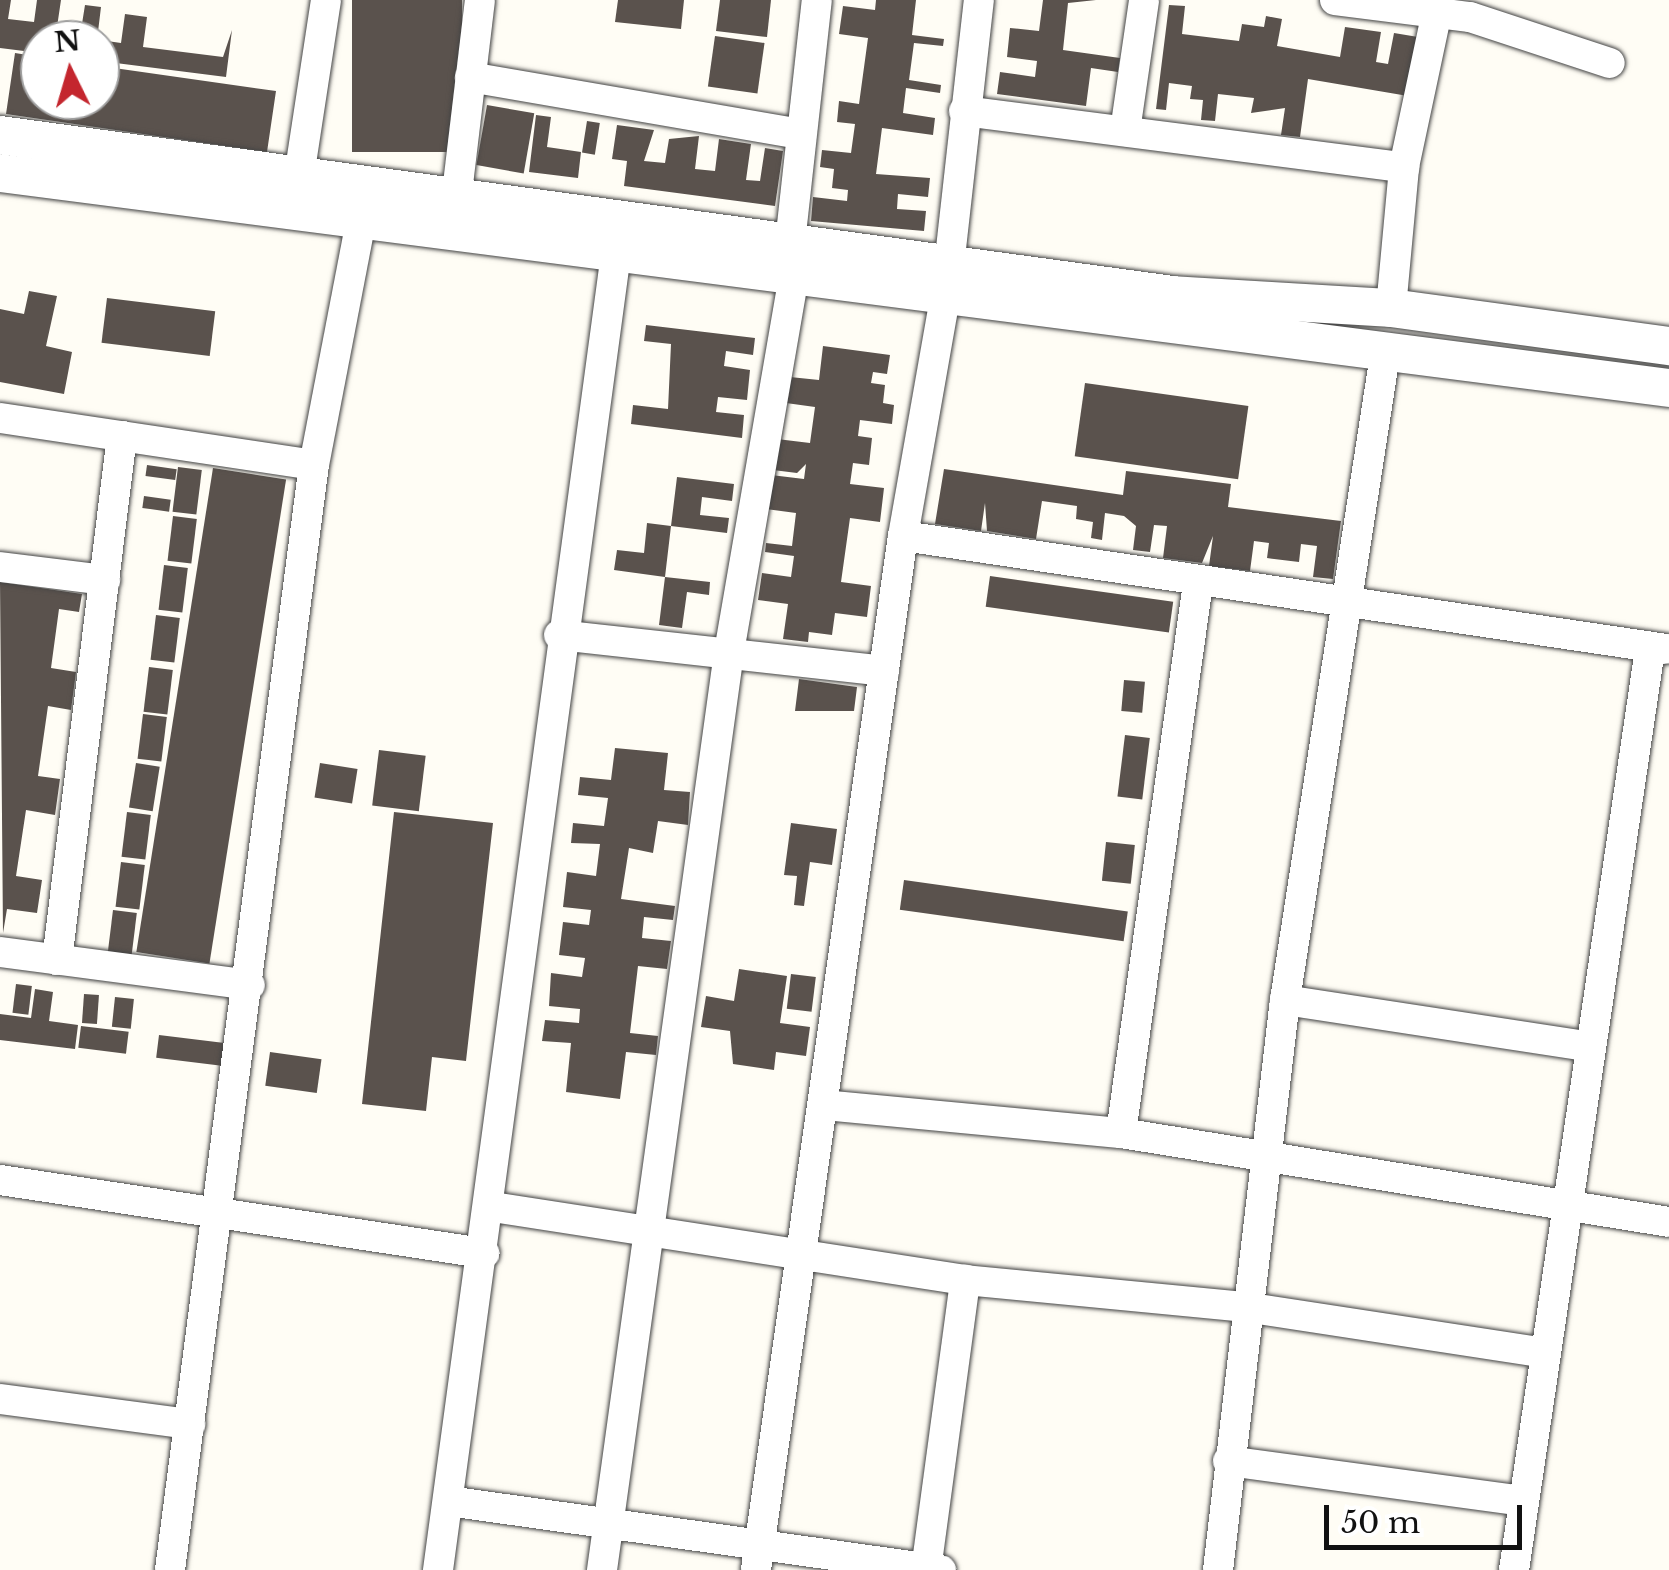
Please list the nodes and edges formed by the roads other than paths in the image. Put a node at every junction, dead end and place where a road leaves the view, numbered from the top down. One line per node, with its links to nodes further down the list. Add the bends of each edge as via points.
1 (326, 0): 16 (street)
2 (480, 0): 9 (street)
3 (817, 0): 12 (street)
4 (979, 0): 10 (street)
5 (1144, 0): 11 (street)
6 (1335, 0): 7 (street)
7 (1437, 12): 8 (street); 14 (street)
8 (1610, 63)
9 (470, 77): 12 (street); 17 (street)
10 (964, 111): 11 (street); 21 (street)
11 (1125, 131): 14 (street)
12 (799, 134): 20 (street)
13 (0, 136): 16 (street)
14 (1404, 168): 22 (street)
15 (0, 173): 18 (street)
16 (298, 183): 17 (street)
17 (456, 202): 20 (street)
18 (361, 221): 19 (street); 28 (street)
19 (616, 254): 20 (street); 34 (street)
20 (792, 259): 21 (street); 36 (street)
21 (946, 276): 22 (street); 24 (street); 29 (street)
22 (1391, 308): 23 (street)
23 (1669, 346)
24 (1384, 356): 25 (street); 33 (street)
25 (1669, 388)
26 (0, 418): 27 (street)
27 (122, 436): 28 (street); 31 (street)
28 (314, 465): 40 (street)
29 (903, 536): 32 (street); 37 (street)
30 (0, 567): 31 (street)
31 (105, 580): 39 (street)
32 (1198, 583): 33 (street); 44 (street)
33 (1344, 604): 35 (street); 41 (street)
34 (559, 635): 36 (street); 48 (street)
35 (1660, 649): 42 (street)
36 (729, 652): 37 (street); 51 (street)
37 (884, 671): 43 (street)
38 (0, 952): 39 (street)
39 (57, 960): 40 (street)
40 (250, 985): 49 (street)
41 (1285, 1000): 42 (street); 45 (street)
42 (1585, 1046): 47 (street)
43 (824, 1104): 44 (street); 53 (street)
44 (1121, 1133): 45 (street)
45 (1266, 1154): 47 (street); 55 (street)
46 (0, 1180): 49 (street)
47 (1564, 1204): 50 (street); 56 (street)
48 (492, 1207): 51 (street); 52 (street)
49 (218, 1210): 52 (street); 58 (street)
50 (1669, 1222)
51 (649, 1230): 53 (street); 62 (street)
52 (485, 1253): 60 (street)
53 (806, 1254): 54 (street); 63 (street)
54 (964, 1280): 55 (street); 67 (street)
55 (1244, 1307): 56 (street); 59 (street)
56 (1546, 1354): 61 (street)
57 (0, 1400): 58 (street)
58 (190, 1424): 64 (street)
59 (1228, 1461): 61 (street); 68 (street)
60 (448, 1501): 62 (street); 65 (street)
61 (1522, 1501): 69 (street)
62 (608, 1523): 63 (street); 66 (street)
63 (758, 1559): 67 (street)
64 (170, 1570)
65 (438, 1570)
66 (602, 1570)
67 (931, 1570)
68 (1218, 1570)
69 (1514, 1570)

